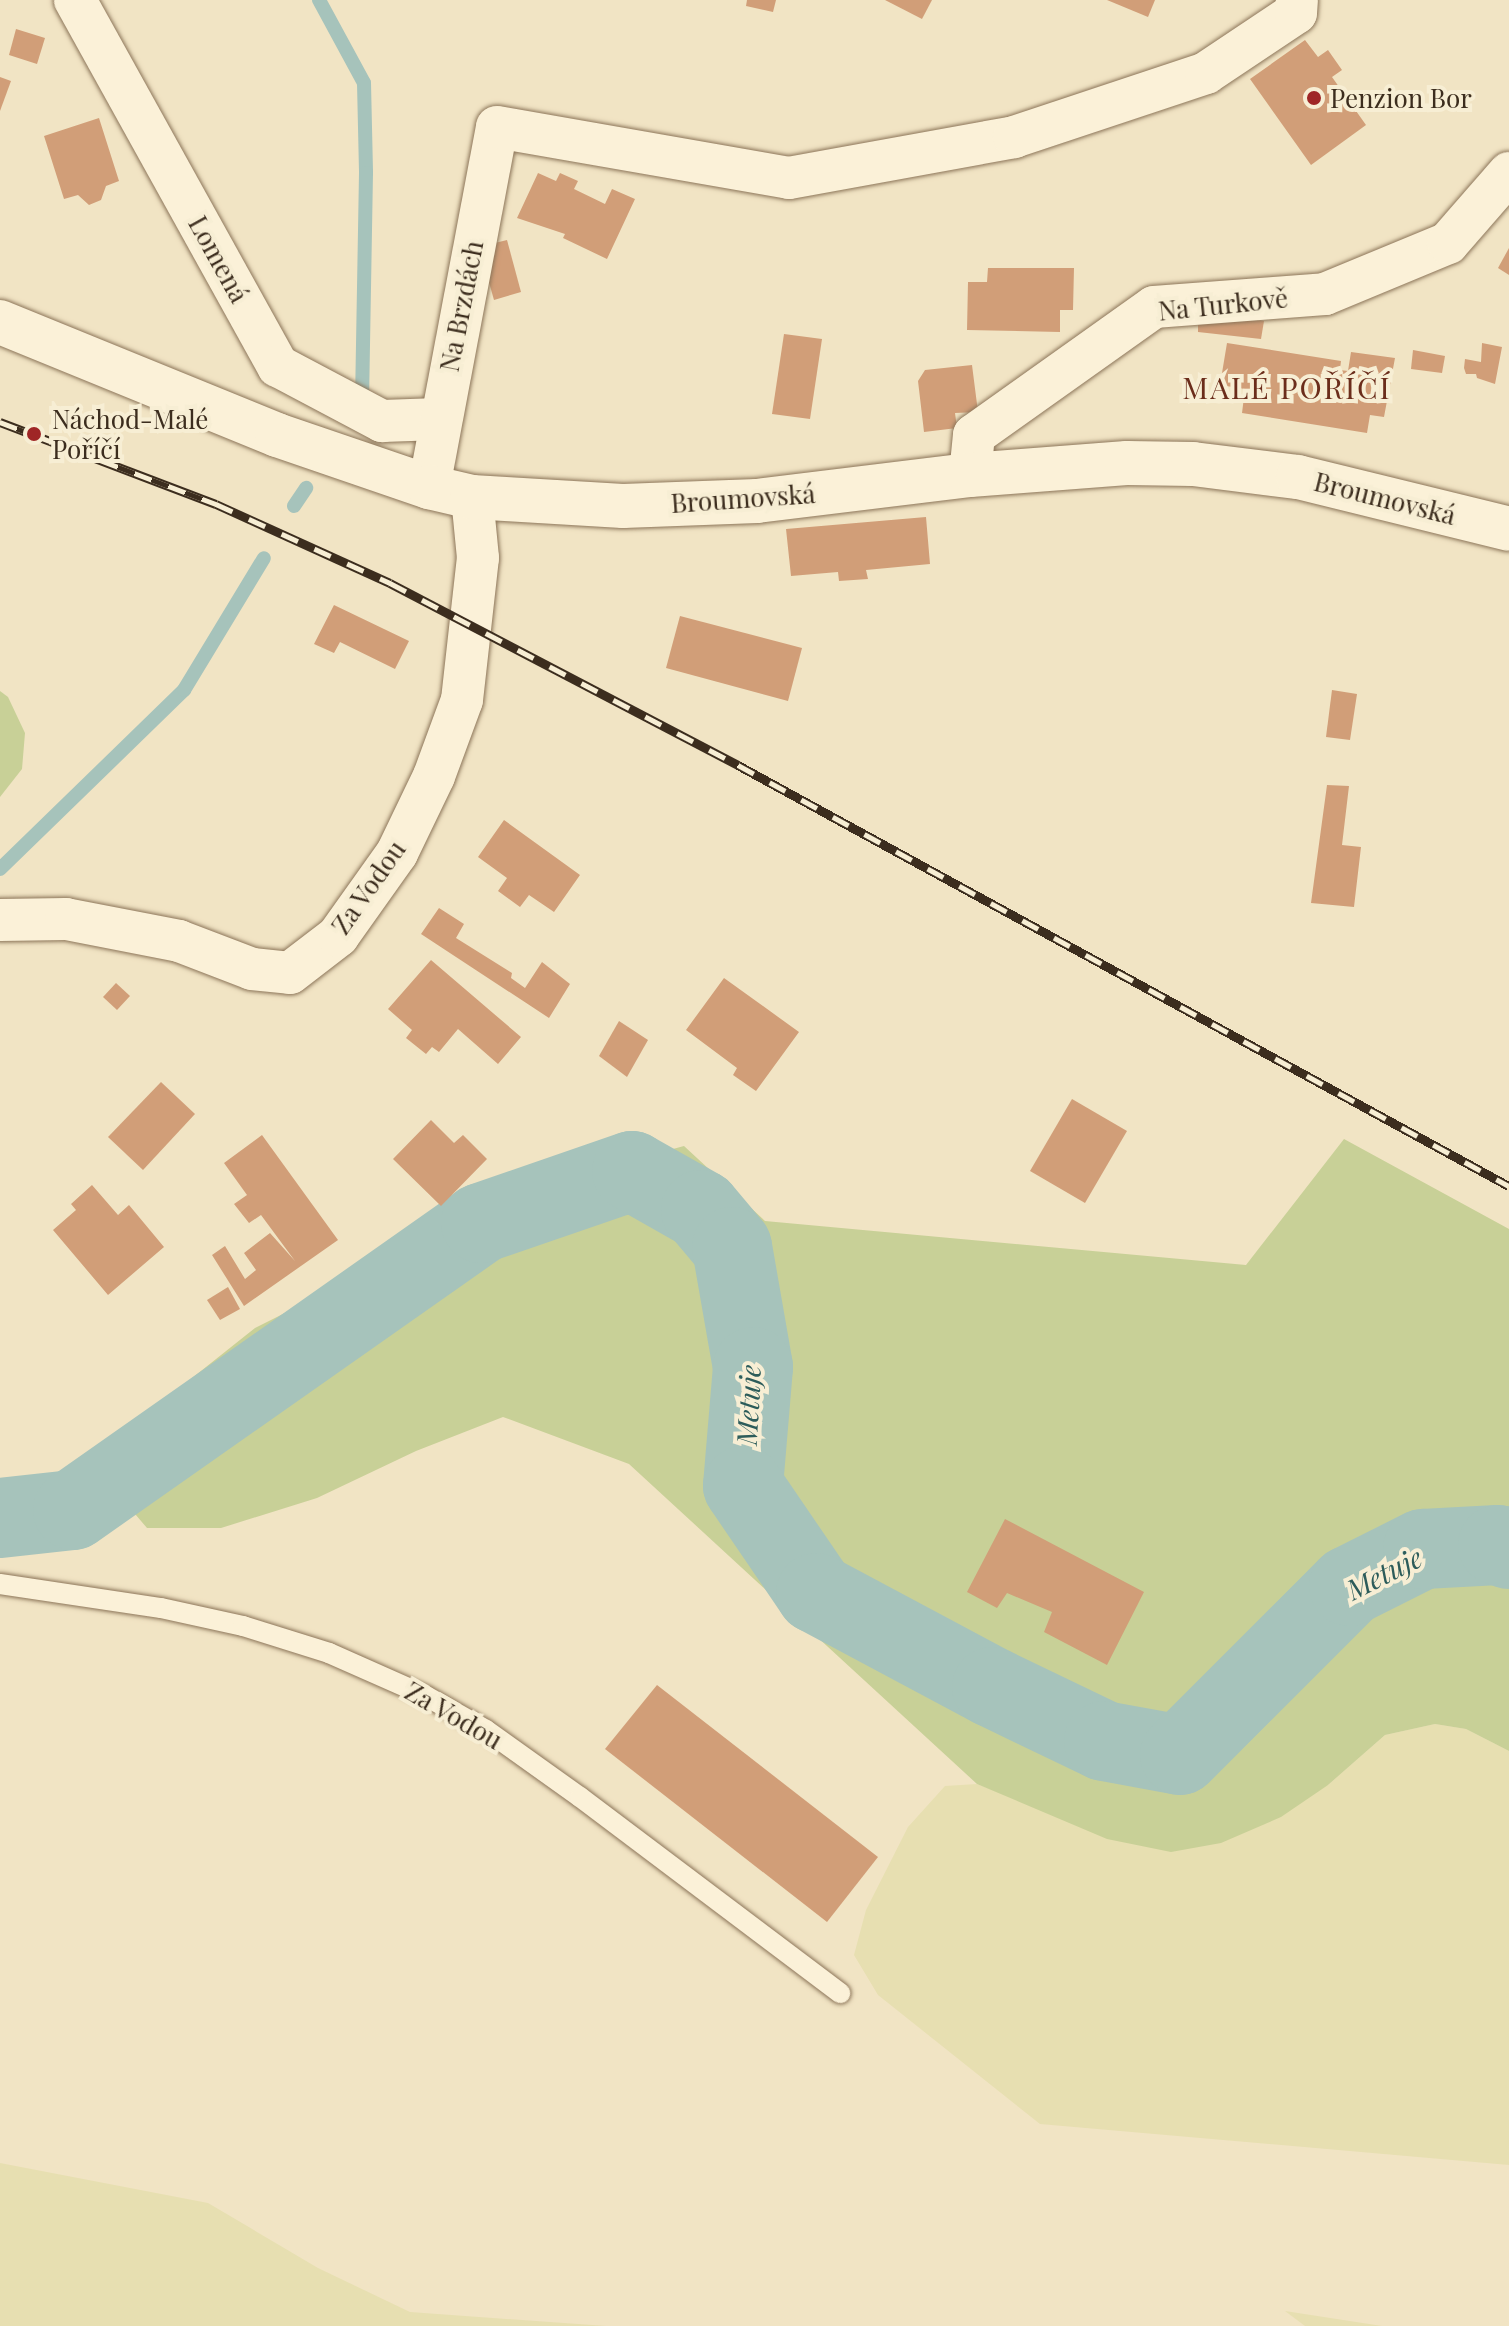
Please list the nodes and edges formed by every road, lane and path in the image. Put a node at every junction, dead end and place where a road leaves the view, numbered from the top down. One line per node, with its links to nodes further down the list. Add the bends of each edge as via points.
1 (75, 0): 5 (street, Lomená, via 278,366 382,421)
2 (1297, 0): 5 (street, Na Brzdách, via 1296,13 1206,73 1014,137 789,178 497,127)
3 (1509, 173): 6 (street, Na Turkově, via 1448,243 1325,294 1154,307 974,435)
4 (0, 322): 7 (main road, Broumovská, via 277,435)
5 (439, 419): 7 (street, Na Brzdách)
6 (970, 475): 8 (main road, Broumovská, via 757,501 623,506); 9 (main road, Broumovská, via 1127,463 1193,464 1298,477)
7 (429, 487): 8 (main road, Broumovská)
8 (472, 497): 10 (street, Za Vodou, via 478,558 462,700 397,853 338,936 290,973 252,969 179,941 66,919)
9 (1509, 529)
10 (0, 920)
11 (0, 1584): 12 (lane, Za Vodou, via 243,1626 329,1653 426,1696 486,1730 580,1797)
12 (840, 1993)

